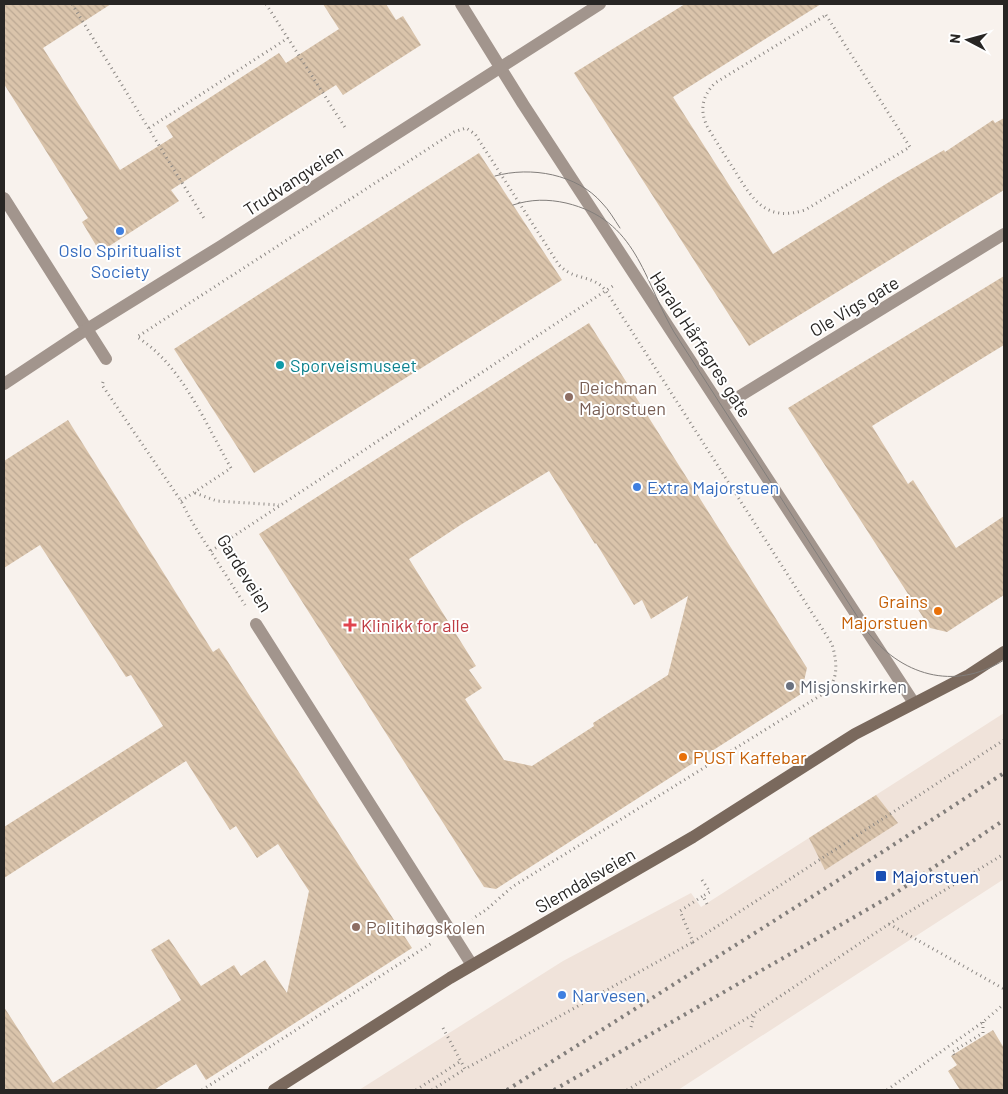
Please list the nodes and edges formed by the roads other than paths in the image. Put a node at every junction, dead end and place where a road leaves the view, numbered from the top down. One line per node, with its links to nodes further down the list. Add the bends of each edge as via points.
1 (461, 4): 3 (street, Harald Hårfagres gate)
2 (600, 4): 3 (street, Trudvangveien)
3 (500, 68): 6 (street, Trudvangveien); 9 (street, Harald Hårfagres gate)
4 (4, 198): 6 (street)
5 (1004, 234): 9 (street, Ole Vigs gate)
6 (87, 329): 7 (street); 8 (street, Trudvangveien)
7 (106, 359)
8 (4, 384)
9 (722, 407): 12 (street, Harald Hårfagres gate)
10 (256, 624): 13 (street, Gardeveien)
11 (1004, 652): 12 (main road, Slemdalsveien, via 969,675)
12 (914, 703): 13 (main road, Slemdalsveien, via 856,734 693,836)
13 (472, 965): 14 (main road, Slemdalsveien)
14 (274, 1090)

